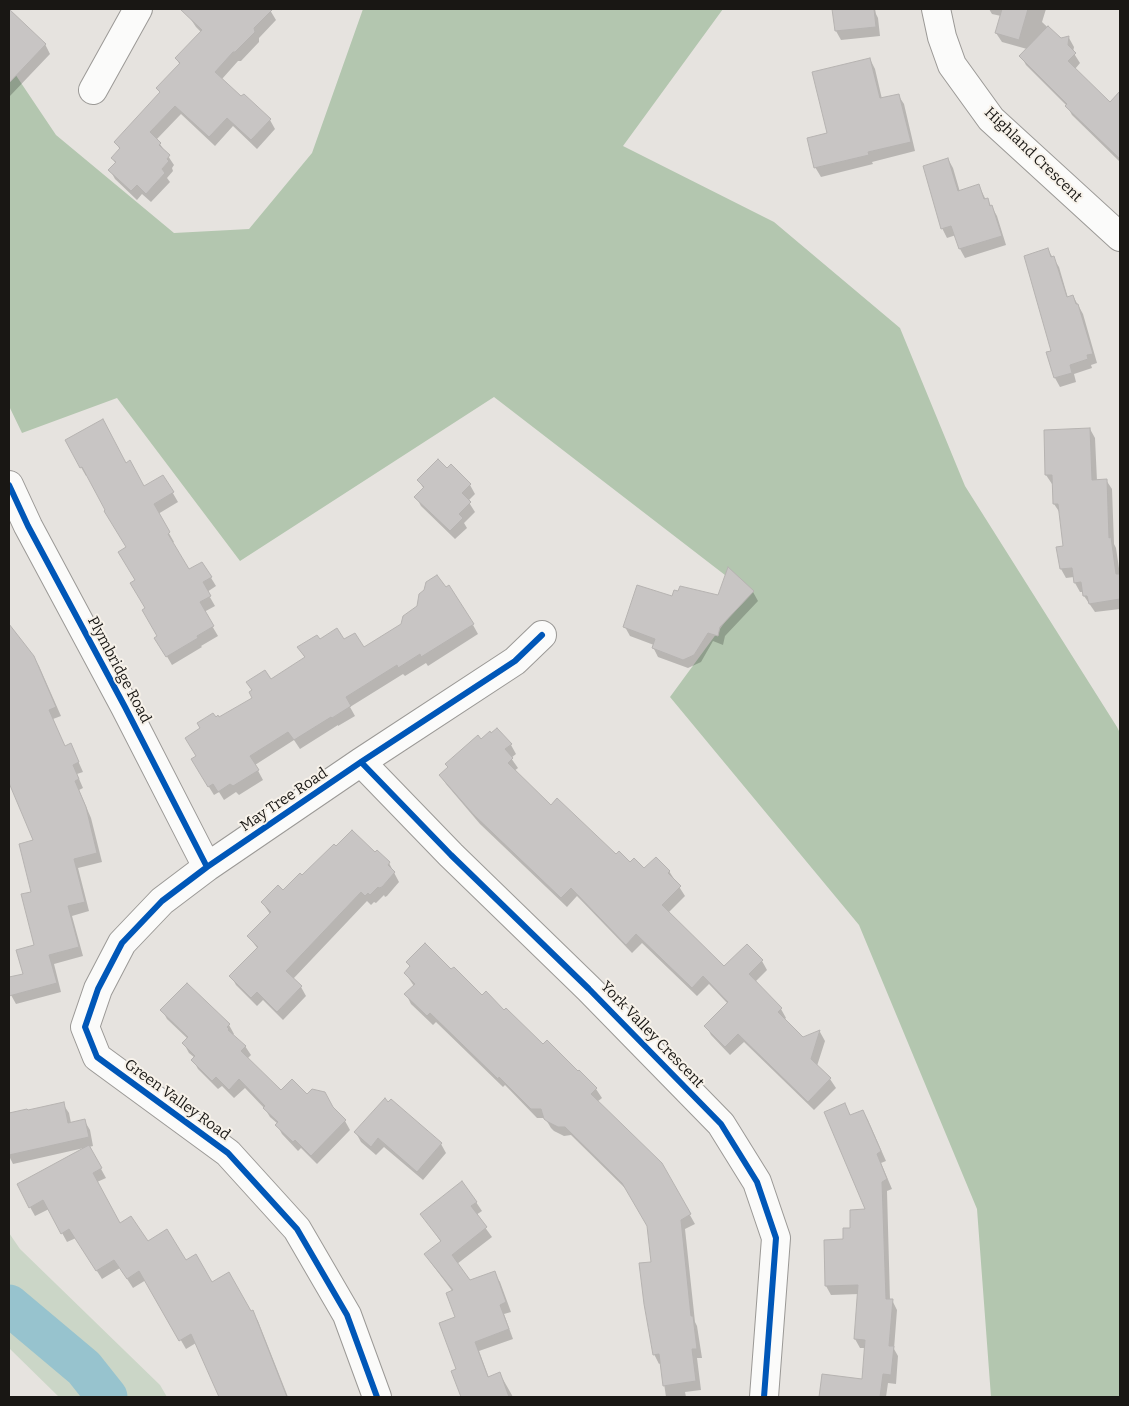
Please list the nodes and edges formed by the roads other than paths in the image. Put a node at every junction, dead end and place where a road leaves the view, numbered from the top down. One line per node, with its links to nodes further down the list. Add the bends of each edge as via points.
1 (138, 9): 3 (street)
2 (936, 9): 4 (street, Highland Crescent, via 952,65 991,119)
3 (94, 90)
4 (1120, 237)
5 (9, 485): 8 (street, Plymbridge Road)
6 (542, 635): 7 (street, May Tree Road, via 515,661)
7 (361, 762): 8 (street, May Tree Road); 11 (street, York Valley Crescent, via 721,1124 757,1182 776,1238)
8 (207, 867): 9 (street, May Tree Road, via 162,901 122,943 98,989)
9 (85, 1027): 10 (street, Green Valley Road, via 97,1057 228,1153 297,1229 347,1315)
10 (377, 1397)
11 (764, 1397)

